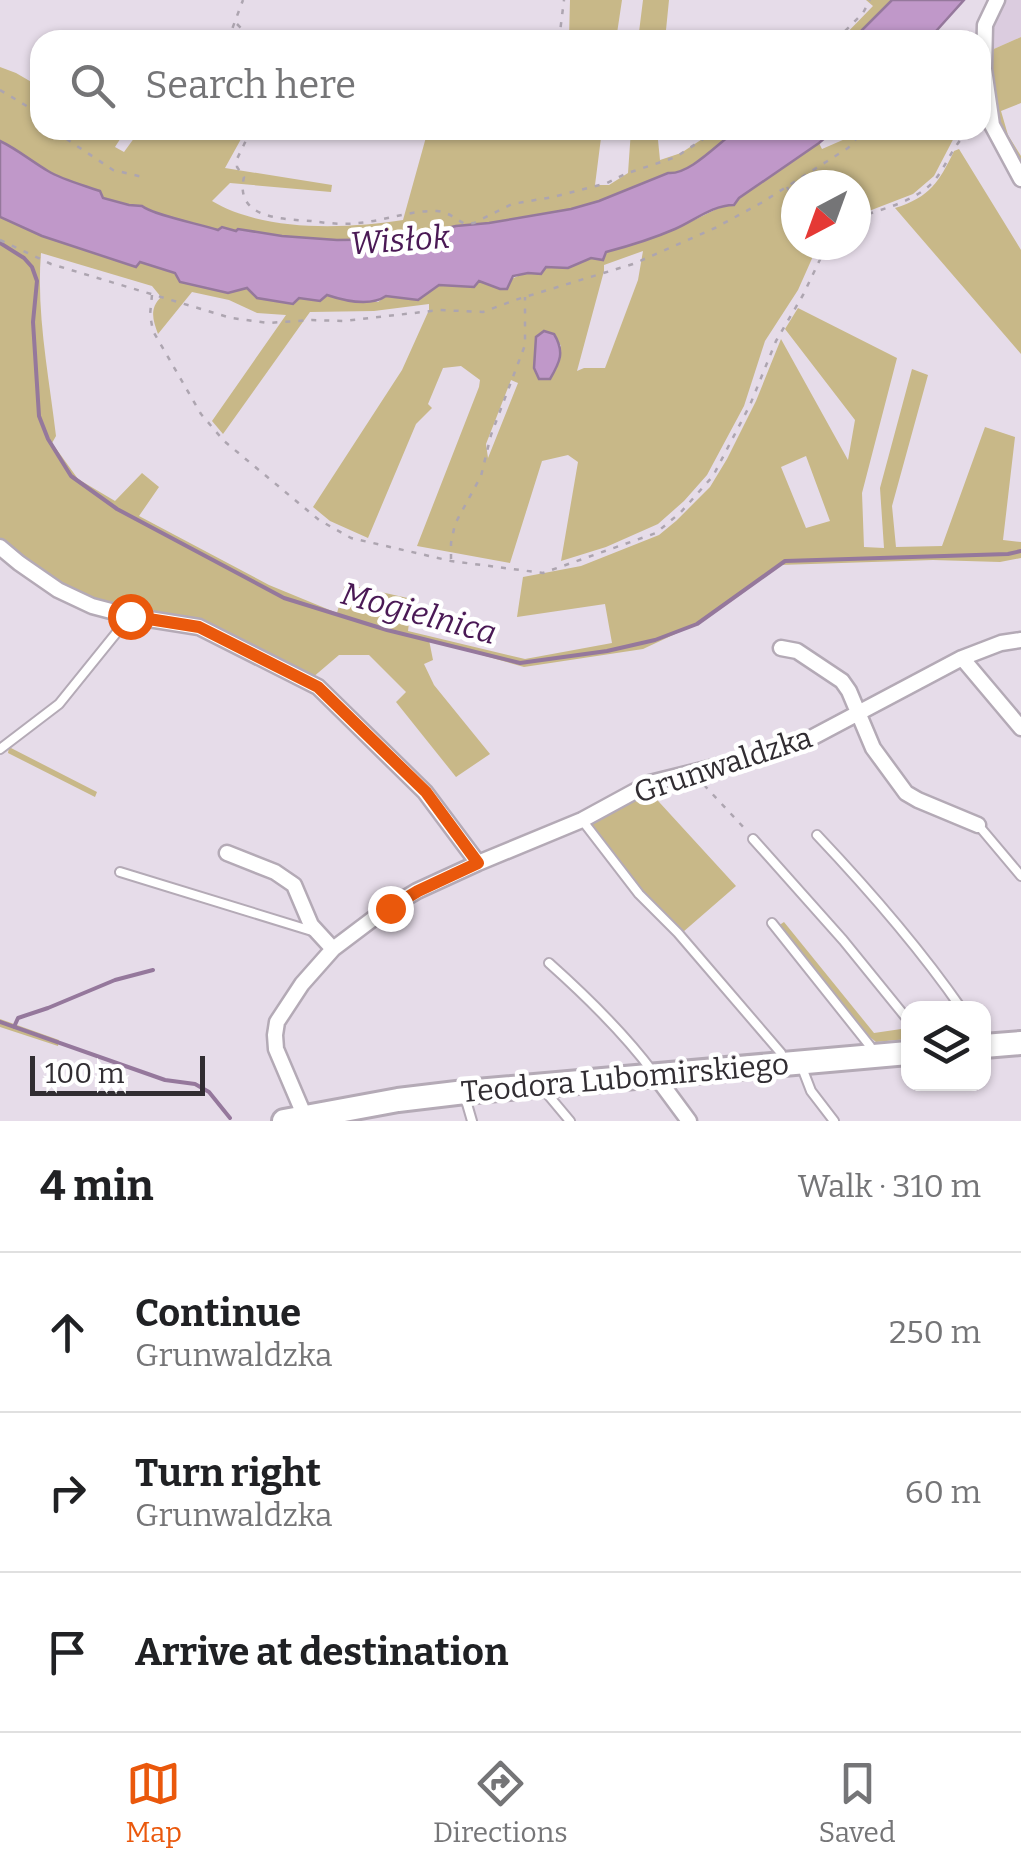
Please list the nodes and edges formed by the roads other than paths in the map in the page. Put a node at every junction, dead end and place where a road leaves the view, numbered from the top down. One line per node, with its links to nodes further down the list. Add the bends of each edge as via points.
1 (997, 0): 2 (street)
2 (984, 30)
3 (991, 119): 4 (street)
4 (1021, 179)
5 (0, 547): 6 (street, via 58,590)
6 (130, 616): 12 (lane, via 59,704); 18 (street, via 199,627 318,687 426,792)
7 (1021, 640): 9 (street, Grunwaldzka)
8 (781, 648): 10 (street, via 797,650 842,681)
9 (962, 658): 10 (street, Grunwaldzka); 11 (street)
10 (858, 712): 13 (street, Grunwaldzka, via 779,751 650,783); 14 (street, via 873,748 906,793)
11 (1021, 728)
12 (0, 750)
13 (582, 820): 18 (street, Grunwaldzka); 31 (lane, via 639,894)
14 (978, 825): 20 (lane)
15 (817, 835): 25 (lane)
16 (753, 839): 26 (lane)
17 (227, 853): 22 (street, via 294,884)
18 (478, 863): 23 (street, Grunwaldzka, via 382,912)
19 (120, 872): 22 (lane)
20 (1021, 876)
21 (772, 923): 30 (lane)
22 (318, 933): 23 (street)
23 (333, 950): 36 (street, Grunwaldzka, via 278,1022 276,1048)
24 (549, 964): 32 (lane)
25 (956, 1001)
26 (901, 1011)
27 (1021, 1043): 28 (highway)
28 (991, 1045)
29 (901, 1054): 30 (highway, Teodora Lubomirskiego)
30 (873, 1056): 31 (highway, Teodora Lubomirskiego)
31 (791, 1063): 32 (highway, Teodora Lubomirskiego); 40 (lane)
32 (655, 1075): 33 (highway, Teodora Lubomirskiego); 39 (street)
33 (540, 1085): 34 (highway, Teodora Lubomirskiego); 38 (lane)
34 (464, 1092): 35 (highway, Teodora Lubomirskiego); 37 (lane)
35 (336, 1116): 36 (highway, Teodora Lubomirskiego)
36 (294, 1119)
37 (472, 1121)
38 (570, 1121)
39 (690, 1121)
40 (834, 1121)

